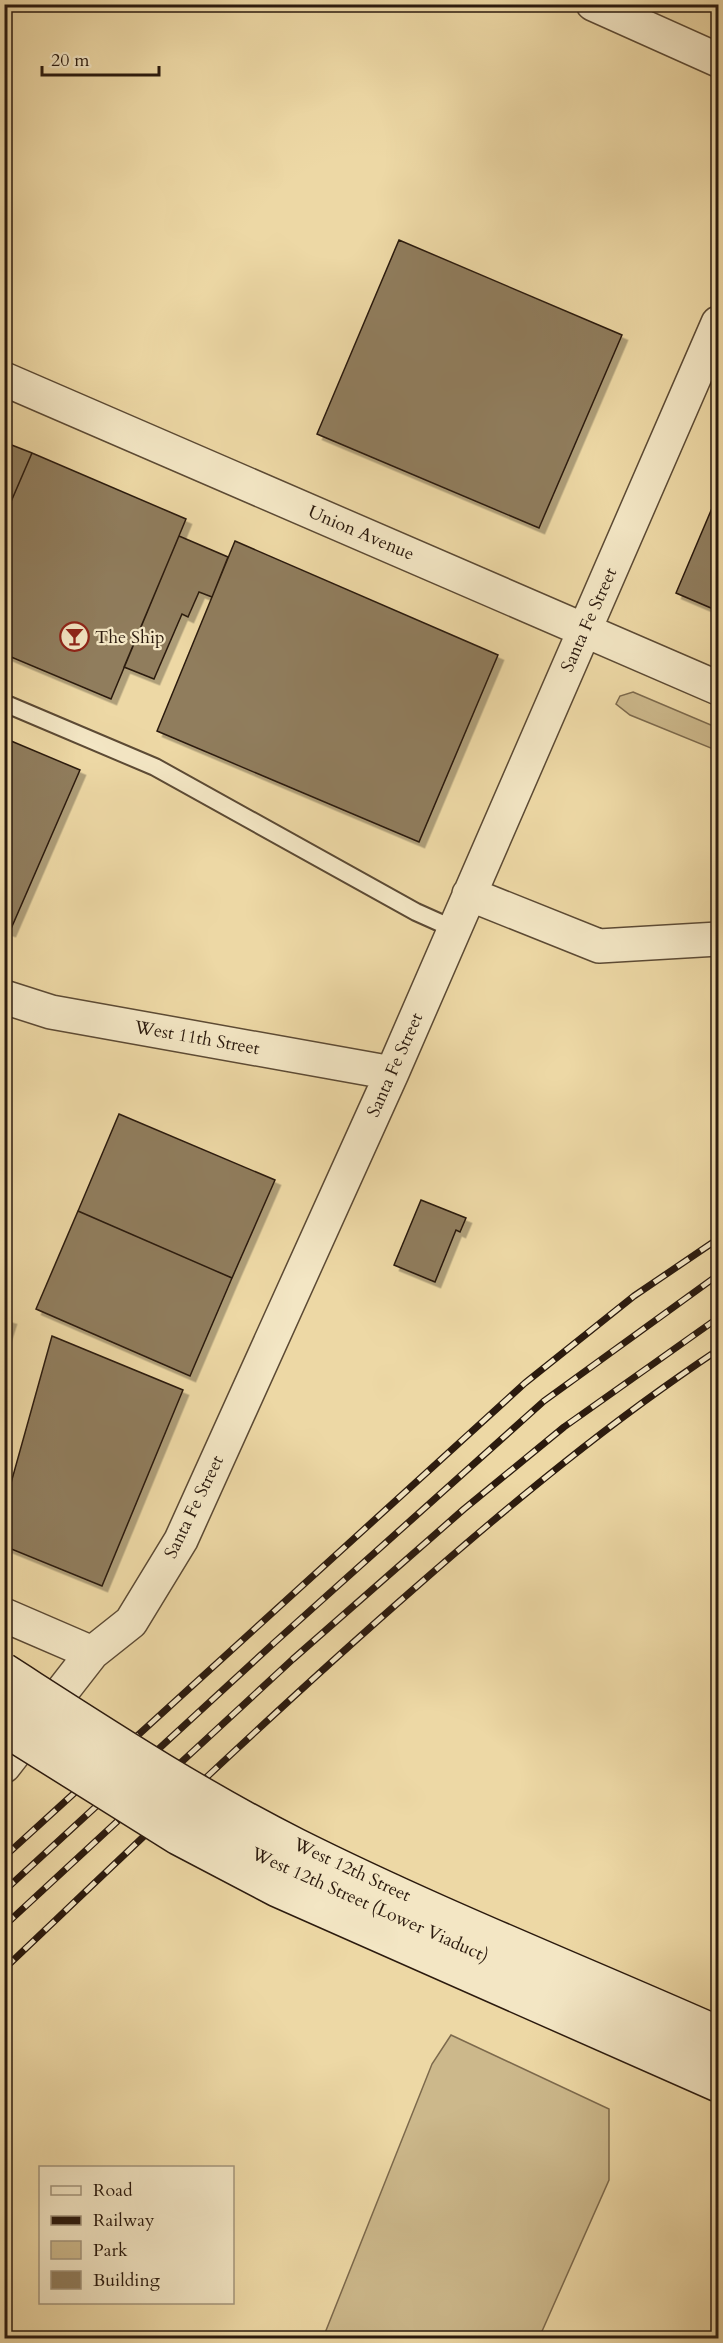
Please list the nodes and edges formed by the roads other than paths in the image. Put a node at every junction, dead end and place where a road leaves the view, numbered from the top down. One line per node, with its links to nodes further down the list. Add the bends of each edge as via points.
1 (592, 4): 2 (street)
2 (718, 60)
3 (718, 323): 5 (street, Santa Fe Street)
4 (4, 378): 5 (street, Union Avenue)
5 (585, 630): 6 (street, Union Avenue); 8 (street, Santa Fe Street)
6 (718, 688)
7 (4, 703): 9 (lane, via 155,766 416,912)
8 (469, 894): 9 (street, Santa Fe Street); 10 (street, via 599,946)
9 (454, 929): 12 (street, Santa Fe Street)
10 (718, 939)
11 (4, 997): 12 (street, West 11th Street, via 51,1012)
12 (392, 1072): 14 (street, Santa Fe Street, via 182,1540 130,1622)
13 (4, 1615): 14 (street)
14 (92, 1653): 18 (street, Santa Fe Street)
15 (4, 1670): 19 (street, West 12th Street, bridge, via 91,1727 294,1844)
16 (4, 1705): 20 (street, West 12th Street (Lower Viaduct), bridge, via 216,1834 287,1871)
17 (4, 1729): 21 (street, bridge, via 178,1838 277,1890)
18 (4, 1766)
19 (718, 2033)
20 (718, 2058)
21 (718, 2085)

